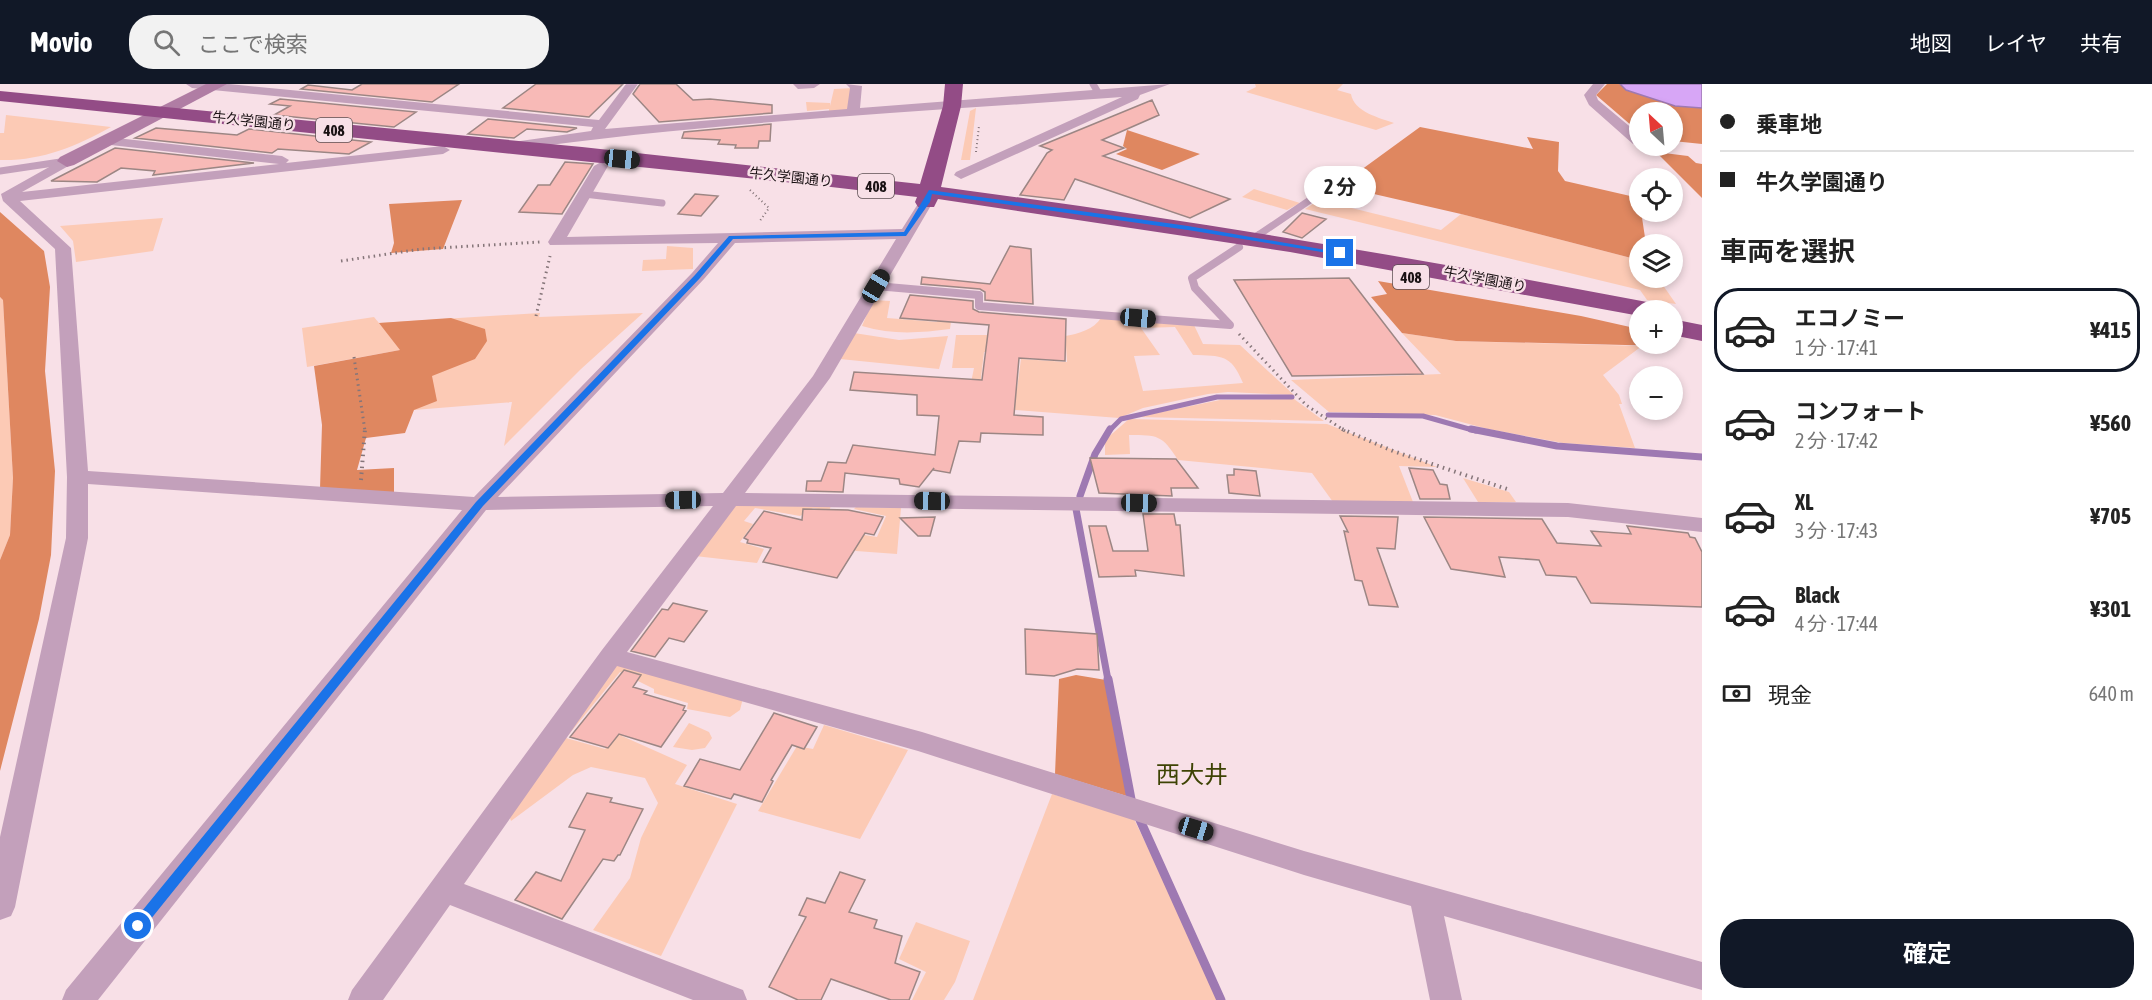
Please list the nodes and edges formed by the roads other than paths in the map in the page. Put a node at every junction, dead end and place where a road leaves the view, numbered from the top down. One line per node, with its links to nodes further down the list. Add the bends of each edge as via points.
1 (192, 84): 8 (street)
2 (632, 84): 17 (street)
3 (814, 84): 9 (street)
4 (852, 84): 15 (street, via 856,86)
5 (954, 84): 14 (highway)
6 (1164, 84): 11 (street)
7 (1599, 84): 18 (street, via 1590,95 1593,102)
8 (217, 85): 16 (street); 17 (street)
9 (798, 85)
10 (1096, 89): 11 (street); 14 (street, via 981,97)
11 (1143, 89): 26 (street, via 1131,99)
12 (0, 96): 16 (highway, 牛久学園通り / 408)
13 (0, 104): 16 (highway, 牛久学園通り / 408)
14 (952, 106): 15 (street); 29 (highway)
15 (853, 112): 17 (street)
16 (156, 116): 19 (street); 20 (highway, 牛久学園通り / 408); 21 (highway, 牛久学園通り / 408)
17 (598, 129): 20 (street)
18 (1629, 133)
19 (107, 141): 22 (street); 23 (street)
20 (504, 147): 29 (highway, 牛久学園通り / 408)
21 (443, 150): 23 (street); 24 (highway, 牛久学園通り / 408)
22 (67, 162): 25 (lane); 30 (street, via 13,189)
23 (319, 165): 30 (street)
24 (601, 166): 28 (street); 29 (highway, 牛久学園通り / 408)
25 (0, 171)
26 (961, 175)
27 (1332, 185): 34 (lane)
28 (584, 194): 31 (lane); 33 (street, via 556,242)
29 (928, 197): 32 (street); 34 (highway, 牛久学園通り / 408)
30 (8, 198): 42 (street, via 63,248)
31 (662, 203)
32 (906, 234): 33 (street); 35 (street)
33 (740, 237): 44 (street)
34 (1246, 243): 35 (lane, via 1192,278 1196,288 1230,325 979,306 979,295); 36 (highway, 牛久学園通り / 408, via 1460,274); 38 (highway, 牛久学園通り / 408)
35 (876, 286): 43 (street, via 821,378)
36 (1629, 307)
37 (1683, 318): 39 (highway)
38 (1629, 319)
39 (1702, 322)
40 (1683, 329): 41 (highway)
41 (1702, 333)
42 (78, 477): 44 (street); 49 (street, via 77,538)
43 (729, 500): 44 (street); 45 (street, via 1546,509); 46 (street)
44 (479, 504): 51 (street)
45 (1702, 525)
46 (611, 656): 47 (street); 48 (street, via 922,742 1304,863)
47 (445, 890): 52 (street); 53 (street)
48 (1424, 896): 50 (street); 54 (street)
49 (0, 907)
50 (1702, 976)
51 (78, 1000)
52 (364, 1000)
53 (731, 1000)
54 (1446, 1000)

